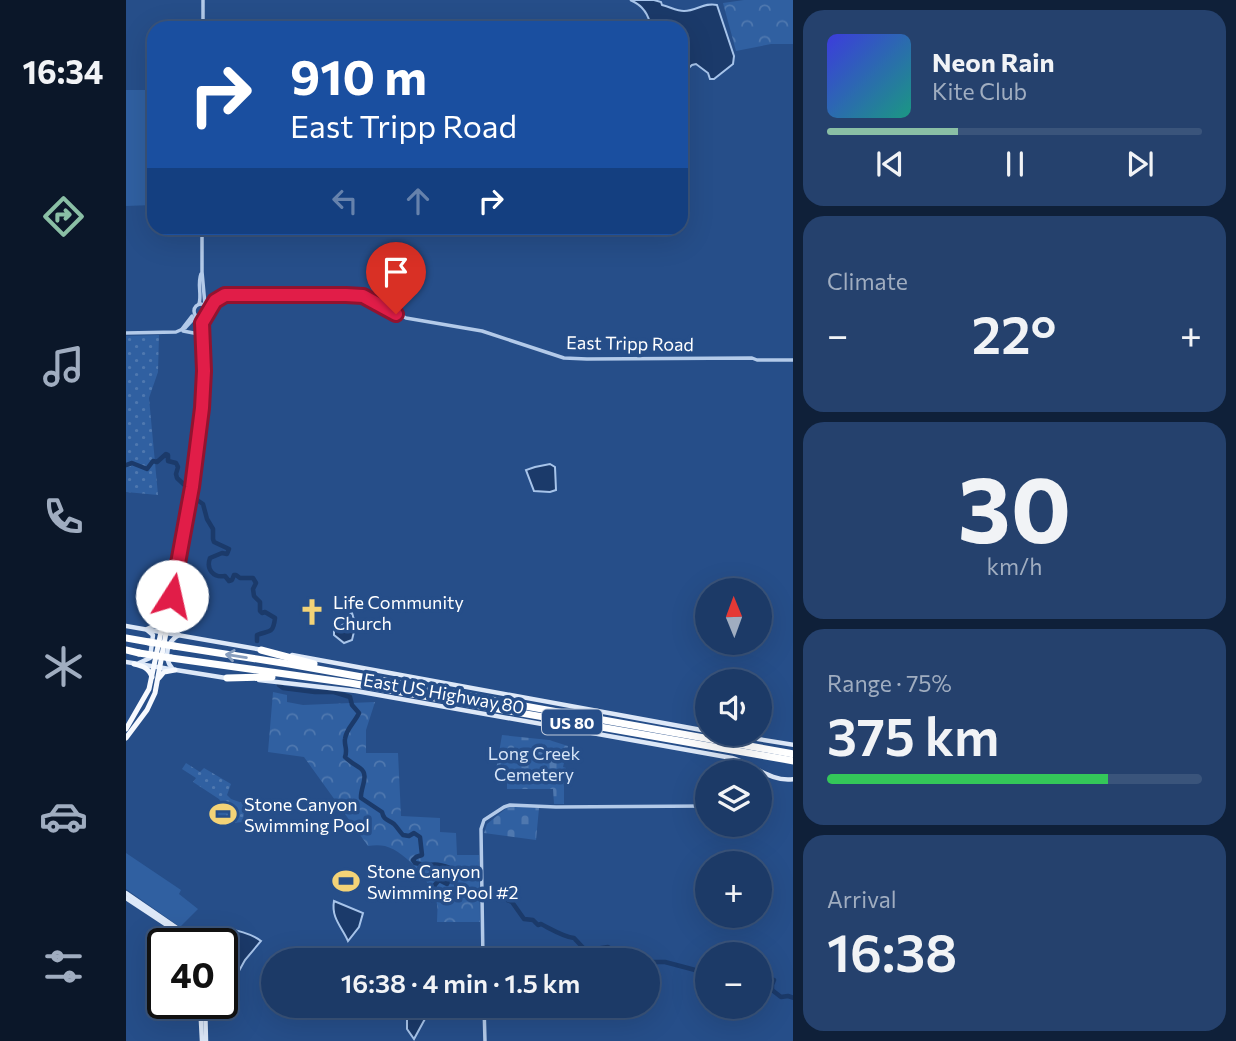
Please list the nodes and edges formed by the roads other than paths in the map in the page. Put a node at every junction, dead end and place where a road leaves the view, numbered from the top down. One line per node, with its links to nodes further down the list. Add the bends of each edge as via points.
1 (204, 0): 2 (street)
2 (203, 21)
3 (202, 235): 4 (street)
4 (202, 272): 5 (street); 8 (street)
5 (203, 294): 7 (street, East Tripp Road); 9 (street)
6 (225, 295): 7 (street, East Tripp Road); 10 (street); 17 (street, East Tripp Road, via 363,296 406,318 482,331 568,358)
7 (216, 296): 9 (street)
8 (198, 305): 9 (street); 11 (street)
9 (205, 305): 10 (street)
10 (208, 312): 12 (street)
11 (196, 315): 12 (street); 13 (street); 15 (street)
12 (205, 318): 16 (street)
13 (181, 330): 14 (street); 15 (street)
14 (126, 333)
15 (200, 334): 16 (street)
16 (202, 357): 18 (street)
17 (793, 360)
18 (191, 477): 19 (street); 19 (street)
19 (179, 544): 20 (street)
20 (166, 617): 22 (main road); 23 (street); 24 (main road)
21 (126, 626): 22 (main road, East US Highway 80)
22 (146, 629): 23 (main road, East US Highway 80); 29 (main road, via 153,635 150,658)
23 (163, 632): 24 (main road, East US Highway 80); 30 (main road)
24 (178, 635): 27 (main road, East US Highway 80); 31 (main road, via 169,642 167,658)
25 (126, 638): 34 (highway, US 80, one-way to 25, bridge, via 289,664)
26 (126, 650): 34 (highway, US 80, bridge)
27 (261, 650): 34 (highway, via 338,670); 37 (main road, East US Highway 80)
28 (126, 662): 29 (main road, East US Highway 80)
29 (134, 664): 30 (main road, East US Highway 80); 32 (main road, via 145,667)
30 (157, 667): 31 (main road, East US Highway 80); 32 (main road); 35 (main road)
31 (175, 670): 33 (main road, East US Highway 80); 35 (main road, via 164,672)
32 (152, 677): 36 (main road)
33 (227, 678): 34 (highway); 41 (main road, East US Highway 80, via 356,691)
34 (351, 679): 40 (highway, US 80)
35 (157, 684): 36 (main road, via 147,710)
36 (129, 728): 38 (main road)
37 (695, 729)
38 (126, 738)
39 (766, 746): 40 (main road)
40 (793, 754)
41 (737, 760)
42 (772, 776): 43 (main road, East US Highway 80)
43 (793, 779)
44 (695, 806): 49 (street, via 506,806 484,820)
45 (126, 893): 48 (main road)
46 (126, 898): 47 (main road)
47 (170, 928)
48 (177, 928)
49 (483, 948)
50 (484, 1018): 53 (street)
51 (203, 1019): 52 (main road)
52 (204, 1041)
53 (485, 1041)

